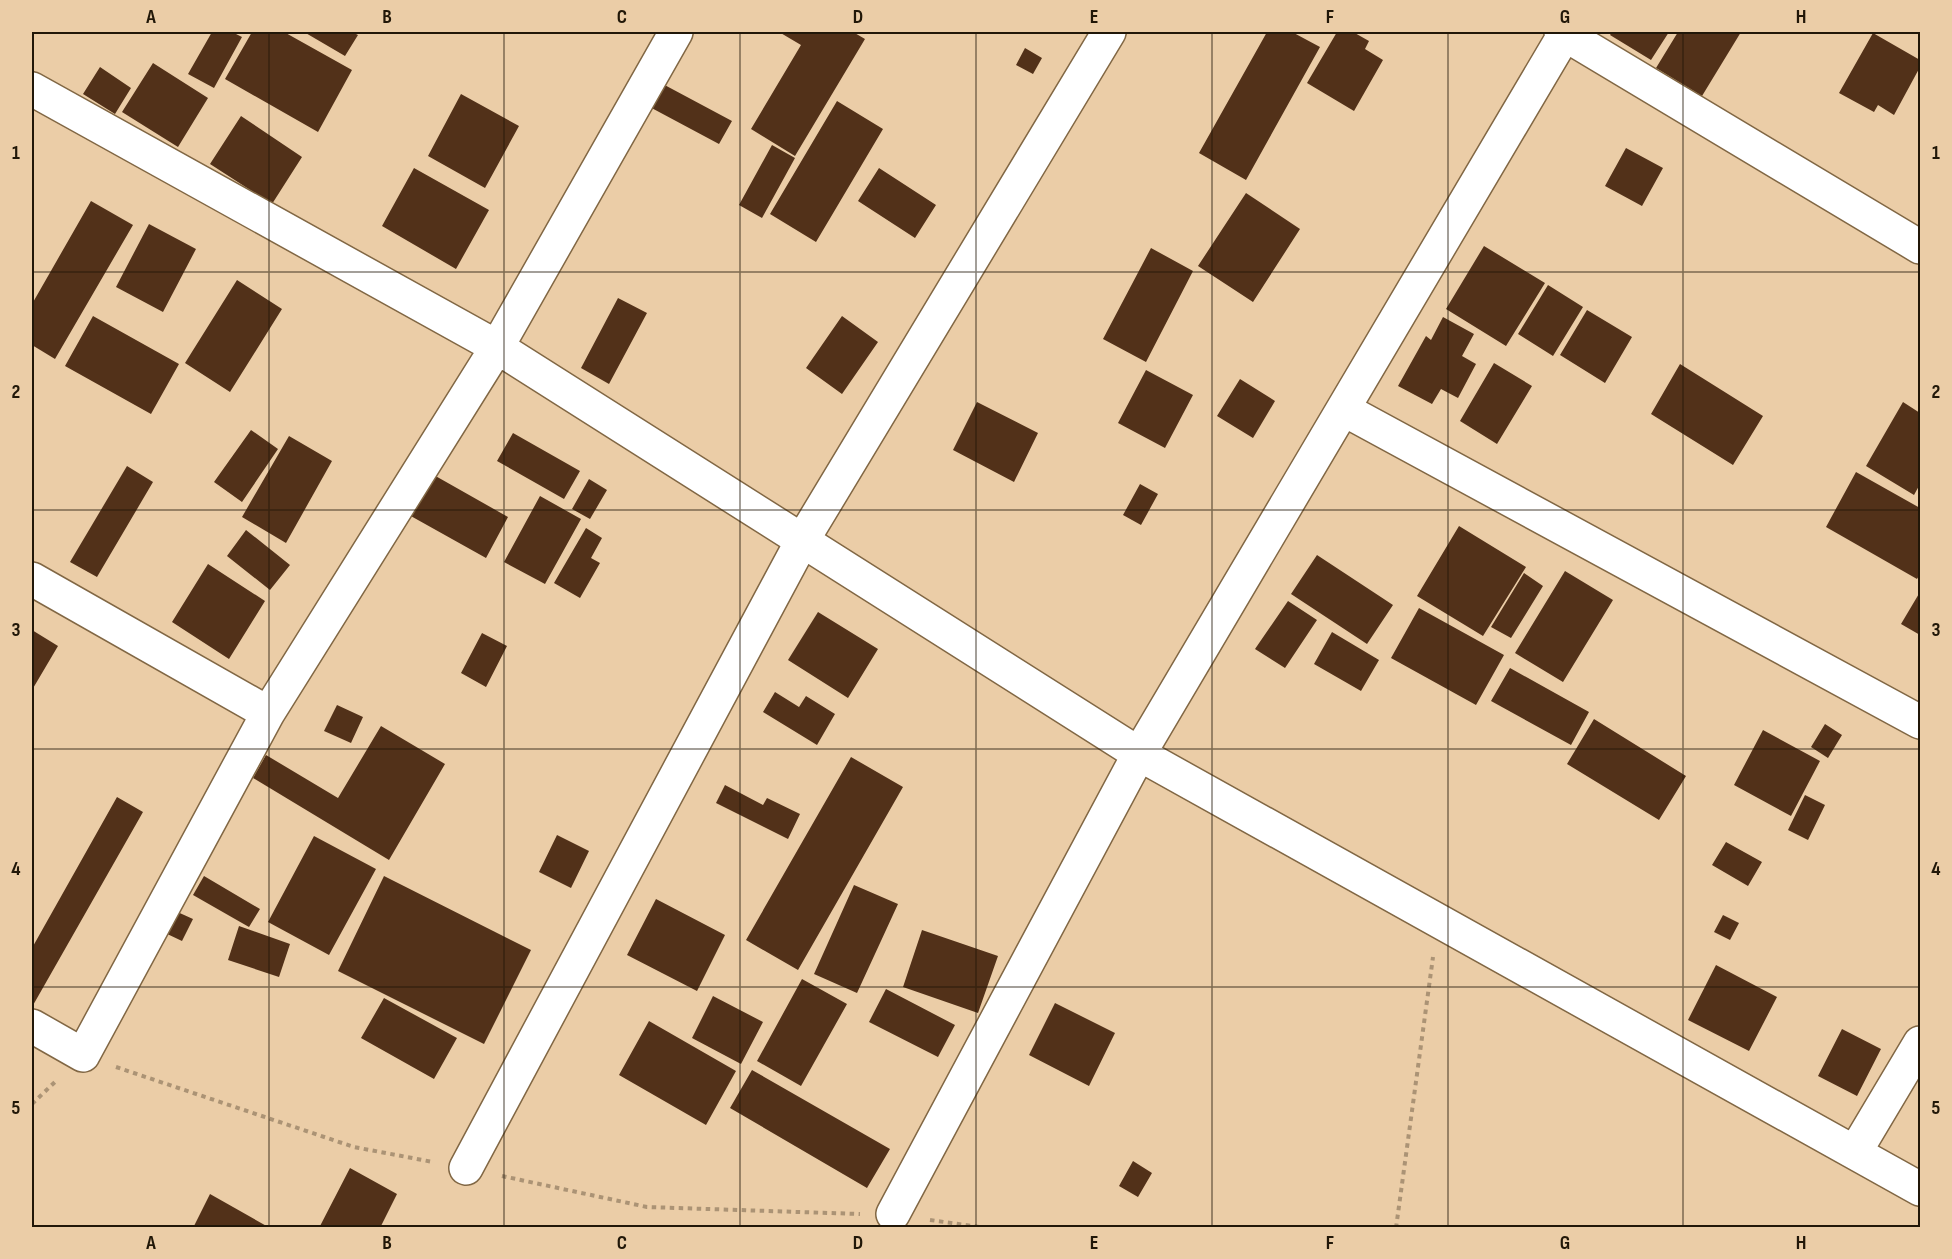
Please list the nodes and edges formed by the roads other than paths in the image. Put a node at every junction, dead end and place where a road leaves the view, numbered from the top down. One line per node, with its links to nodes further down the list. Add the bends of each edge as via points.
1 (676, 32): 6 (street)
2 (1109, 32): 8 (street)
3 (1564, 32): 5 (street); 7 (street)
4 (32, 89): 6 (street)
5 (1920, 247)
6 (498, 347): 8 (street); 10 (street)
7 (1343, 409): 11 (street); 12 (street)
8 (802, 540): 12 (street); 16 (street)
9 (32, 579): 10 (street)
10 (268, 713): 13 (street, via 83,1056)
11 (1920, 722)
12 (1139, 754): 15 (street); 18 (street)
13 (32, 1026)
14 (1920, 1043): 15 (street)
15 (1855, 1152): 17 (street)
16 (466, 1168)
17 (1920, 1189)
18 (893, 1214)

